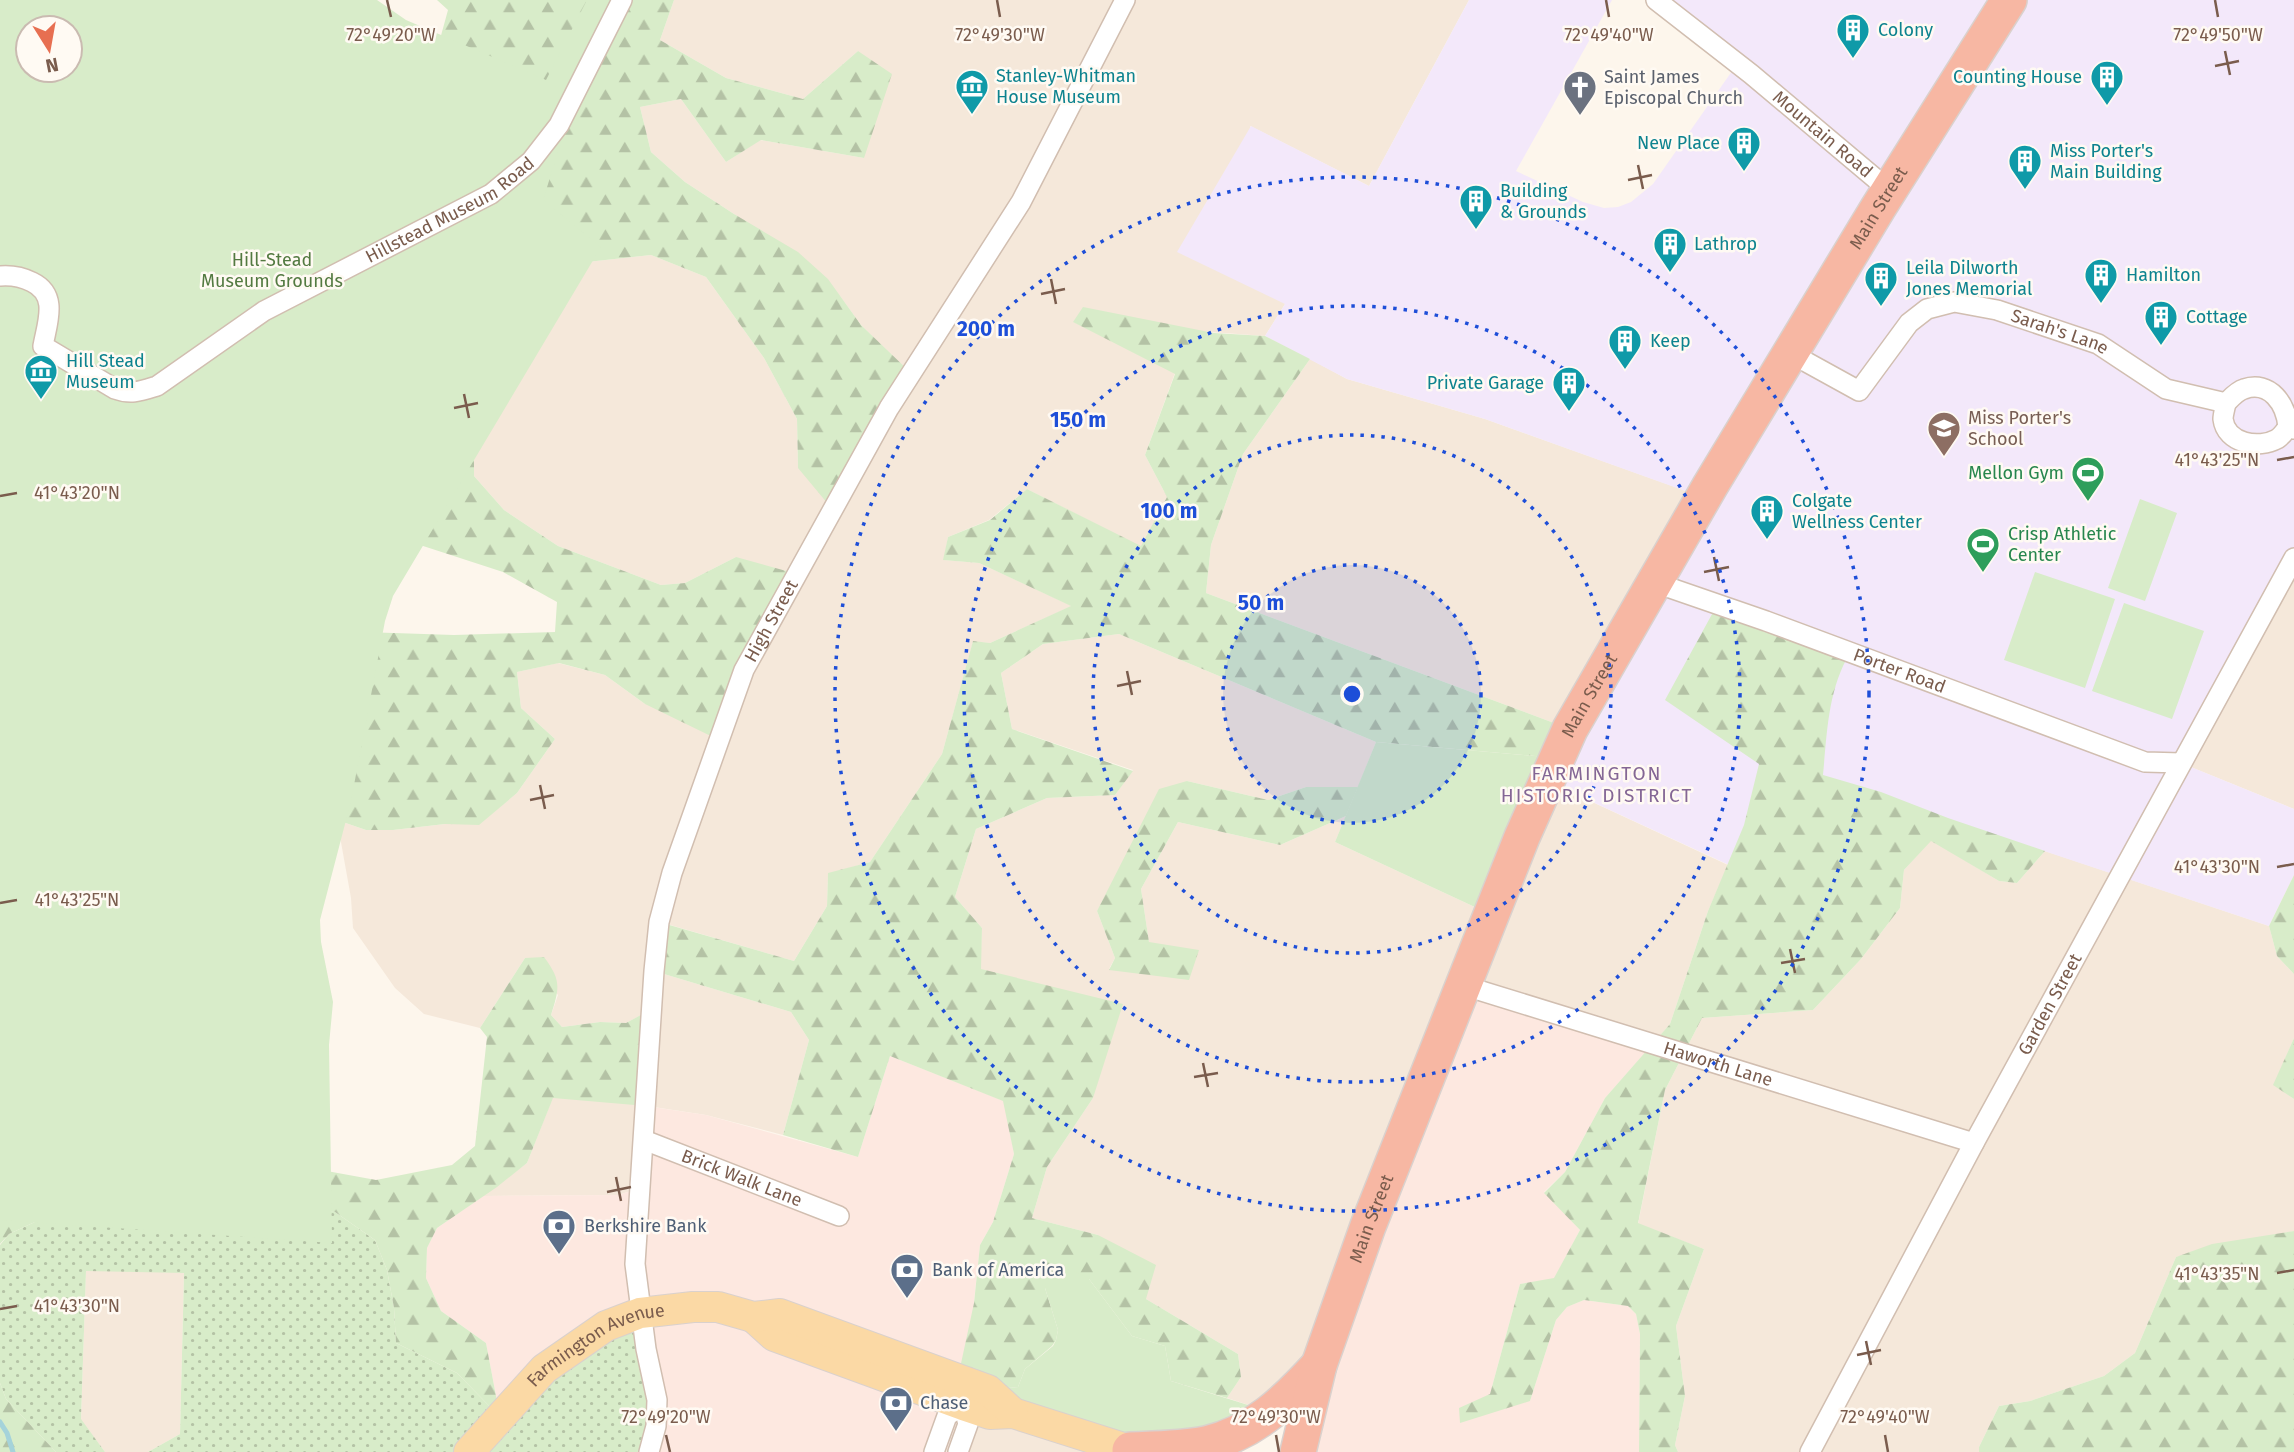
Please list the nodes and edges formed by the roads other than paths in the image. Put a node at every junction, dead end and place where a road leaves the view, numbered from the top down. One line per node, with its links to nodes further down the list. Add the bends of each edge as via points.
1 (622, 0): 6 (street, Hillstead Museum Road, via 559,125 531,160 492,194 264,311 157,386 127,393 115,389 43,346 50,302 46,292 24,278)
2 (1125, 0): 16 (street, High Street, via 1021,202 889,408 744,670 659,922)
3 (1656, 0): 5 (street, Mountain Road)
4 (2009, 0): 5 (highway, Main Street)
5 (1889, 190): 7 (highway, Main Street)
6 (0, 276)
7 (1790, 353): 8 (street, Sarah's Lane, via 1859,391 1909,323 1927,309 1954,302 1997,310 2098,344 2165,389); 11 (highway, Main Street)
8 (2226, 403): 9 (street, via 2242,389 2270,391 2279,398); 9 (street, via 2223,421 2232,436 2246,443 2263,444)
9 (2291, 428)
10 (2294, 558): 13 (street, Garden Street)
11 (1653, 582): 12 (street, Porter Road); 15 (highway, Main Street, via 1570,729)
12 (2145, 762): 13 (street, Porter Road); 14 (street)
13 (2181, 763): 14 (street, Garden Street)
14 (2165, 794): 17 (street, Garden Street)
15 (1462, 985): 17 (street, Haworth Lane); 21 (highway, Main Street)
16 (644, 1140): 18 (street, Brick Walk Lane); 19 (street, High Street, via 635,1264)
17 (1974, 1143): 30 (street, Garden Street)
18 (838, 1216)
19 (640, 1313): 20 (main road, Farmington Avenue, via 718,1307); 25 (main road, Farmington Avenue, via 606,1326 544,1370); 26 (street, High Street, via 657,1400)
20 (753, 1317): 22 (main road, Farmington Avenue, via 774,1336); 23 (main road, Farmington Avenue, via 780,1314 957,1378 988,1390)
21 (1319, 1365): 24 (highway, via 1266,1417 1241,1433 1207,1444); 29 (highway, Main Street)
22 (962, 1405): 23 (main road, Farmington Avenue, via 990,1414); 27 (street, via 947,1416); 28 (street, via 968,1424)
23 (1013, 1413): 24 (main road, Farmington Avenue)
24 (1133, 1451)
25 (469, 1452)
26 (649, 1452)
27 (934, 1452)
28 (958, 1452)
29 (1298, 1452)
30 (1810, 1452)

